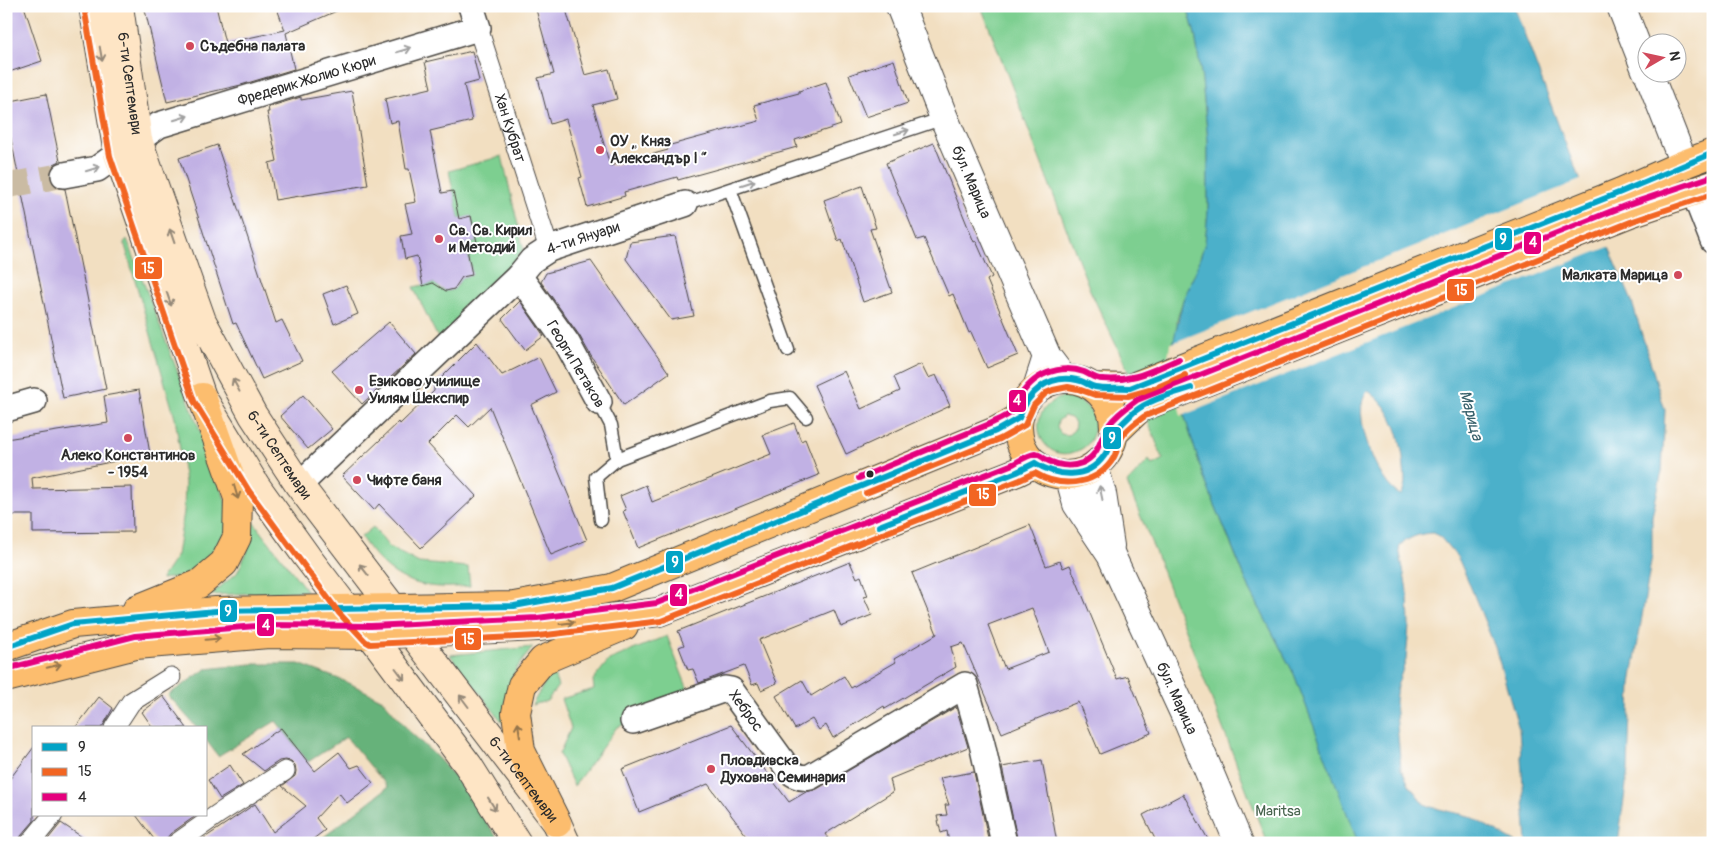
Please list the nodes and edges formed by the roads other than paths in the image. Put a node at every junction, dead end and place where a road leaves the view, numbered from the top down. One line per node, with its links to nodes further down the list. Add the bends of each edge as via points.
1 (93, 6): 9 (main road, 6-ти Септември, one-way to 9)
2 (119, 6): 9 (main road, 6-ти Септември)
3 (900, 6): 8 (street, бул. Марица)
4 (1621, 6): 6 (street)
5 (475, 17): 9 (street, Фредерик Жолио Кюри, one-way to 5, via 159,125); 18 (street, Хан Кубрат)
6 (1636, 44)
7 (1651, 82): 11 (street)
8 (944, 118): 14 (lane, 4-ти Януари, one-way to 8); 21 (street, бул. Марица)
9 (128, 147): 12 (street, Фредерик Жолио Кюри, one-way to 9, via 97,170); 25 (main road, 6-ти Септември, one-way to 25); 36 (main road, 6-ти Септември, one-way to 9, via 253,415 202,321)
10 (1713, 153): 11 (main road)
11 (1684, 164): 15 (main road)
12 (64, 175)
13 (1703, 188): 15 (main road); 17 (street)
14 (730, 189): 16 (lane, 4-ти Януари); 20 (lane)
15 (1626, 202): 26 (main road)
16 (685, 204): 18 (street, 4-ти Януари)
17 (1713, 241)
18 (549, 250): 19 (street, 4-ти Януари, via 532,260)
19 (518, 276): 28 (street, Георги Петаков, via 567,343); 36 (street, 4-ти Януари)
20 (788, 350)
21 (1047, 357): 22 (street, бул. Марица); 24 (street)
22 (1064, 378): 23 (main road); 24 (main road)
23 (1094, 387): 26 (main road); 32 (main road, via 1111,407)
24 (1037, 388): 31 (main road, via 1022,407)
25 (202, 397): 38 (main road, 6-ти Септември, via 256,486 307,557); 41 (main road, one-way to 41, via 238,498 238,537 224,564 199,584 146,606)
26 (1135, 398): 32 (main road)
27 (34, 400): 29 (street)
28 (599, 402): 33 (lane, Георги Петаков, via 611,425)
29 (6, 409)
30 (806, 417): 33 (lane, via 790,398 770,401)
31 (1019, 418): 34 (main road, via 1021,443); 39 (main road, via 996,431 612,588 514,606)
32 (1114, 433): 35 (main road, via 1104,458)
33 (616, 459): 37 (lane, via 596,476)
34 (1034, 463): 35 (main road, via 1057,474); 40 (main road)
35 (1081, 471): 57 (street, бул. Марица, via 1102,494 1111,555 1190,724)
36 (299, 486): 39 (main road, 6-ти Септември, one-way to 36)
37 (601, 520)
38 (333, 608): 39 (main road); 41 (main road, via 216,611); 43 (main road, via 343,623); 44 (main road, 6-ти Септември)
39 (393, 608): 42 (main road, 6-ти Септември)
40 (659, 612): 42 (main road, one-way to 40, via 538,627); 52 (main road, one-way to 40, via 522,752 516,712 522,685 543,660)
41 (73, 624): 45 (main road)
42 (414, 634): 44 (main road); 52 (main road, 6-ти Септември, one-way to 42)
43 (332, 635): 44 (main road); 47 (main road, one-way to 43, via 136,645 269,634)
44 (371, 635): 55 (main road, 6-ти Септември, one-way to 55, via 468,765)
45 (6, 646)
46 (171, 677): 49 (street, via 131,702)
47 (6, 678)
48 (633, 721): 56 (street, Хеброс, via 725,689 731,690 789,770 804,778 965,685)
49 (115, 726)
50 (285, 771): 54 (street)
51 (51, 816): 53 (street)
52 (561, 833)
53 (30, 843)
54 (177, 843)
55 (517, 843)
56 (1004, 843)
57 (1239, 843)

